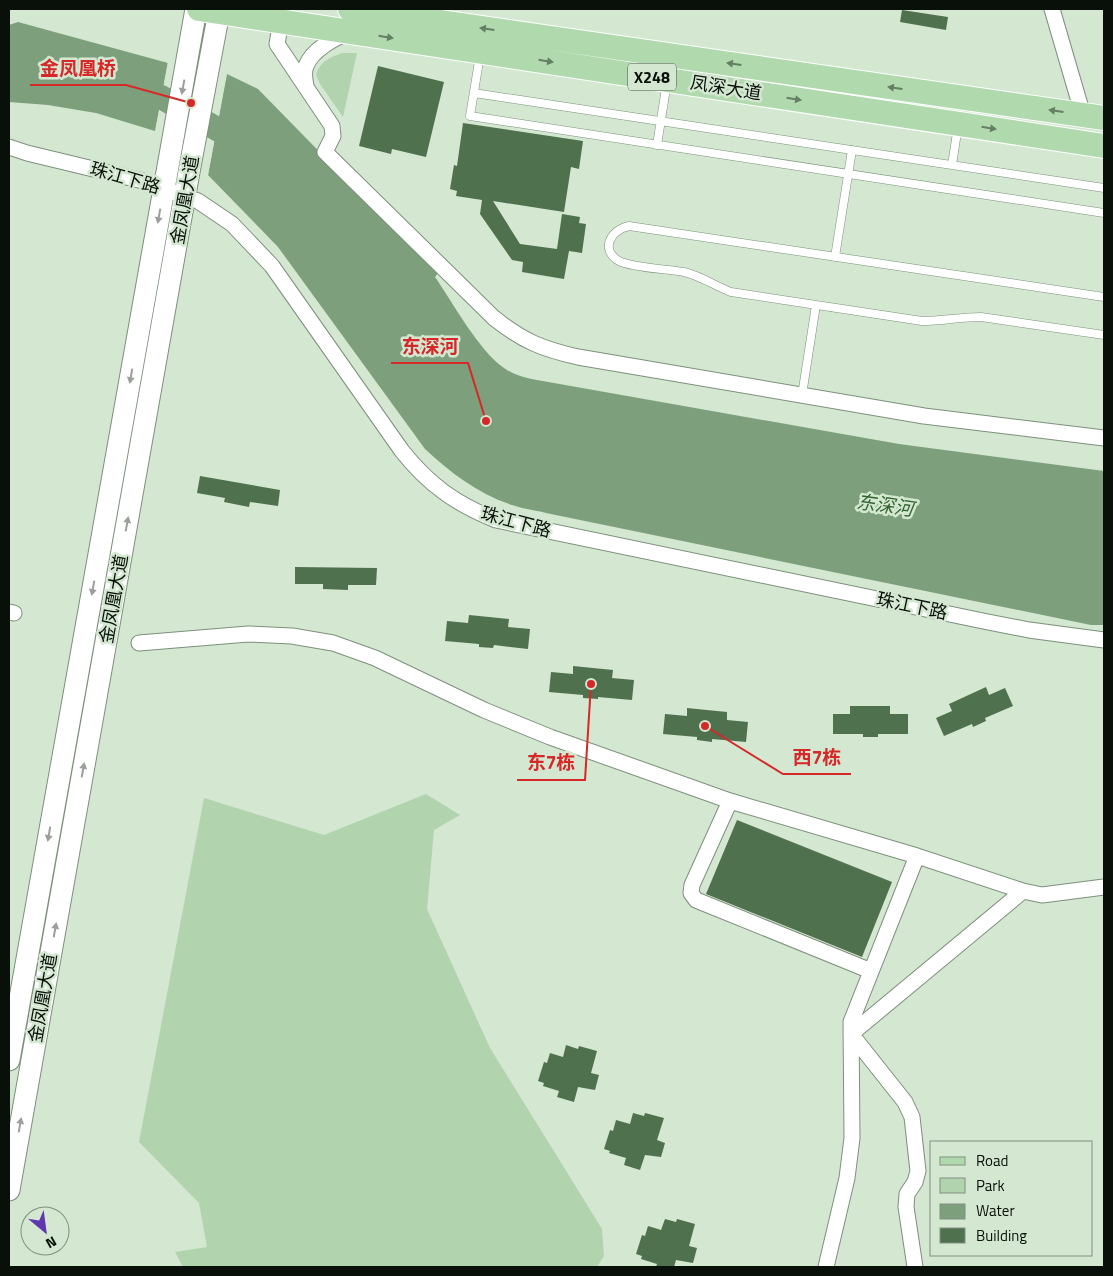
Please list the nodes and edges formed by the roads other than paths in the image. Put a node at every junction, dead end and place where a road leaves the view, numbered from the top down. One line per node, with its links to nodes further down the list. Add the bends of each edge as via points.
1 (1052, 9): 9 (street)
2 (208, 10): 4 (main road, 凤深大道 / X248); 18 (street, 金凤凰大道, one-way to 18, via 192,39); 20 (street, 金凤凰大道, via 214,43)
3 (351, 20): 4 (main road, 凤深大道 / X248); 5 (main road, 凤深大道 / X248, one-way to 5); 7 (street, via 342,35 310,58 304,76); 9 (main road, 凤深大道 / X248, one-way to 3)
4 (281, 21): 7 (street, via 277,44)
5 (481, 51): 6 (main road, 凤深大道 / X248, one-way to 6); 8 (lane)
6 (668, 80): 10 (lane); 11 (main road, 凤深大道 / X248, one-way to 11)
7 (306, 87): 26 (street, via 333,129 325,152 514,334 534,345 578,357)
8 (474, 93): 10 (lane); 12 (lane, via 470,116)
9 (1094, 117)
10 (661, 121): 12 (lane); 15 (lane)
11 (959, 124): 14 (main road, 凤深大道 / X248, one-way to 14); 16 (lane)
12 (657, 145): 17 (lane)
13 (9, 146): 18 (street, 珠江下路, via 143,181)
14 (1104, 146)
15 (852, 150): 16 (lane); 17 (lane)
16 (952, 165): 19 (lane)
17 (848, 174): 21 (lane); 22 (lane)
18 (166, 178): 20 (street, 珠江下路); 36 (street, 金凤凰大道, one-way to 36)
19 (1104, 188)
20 (186, 197): 28 (street, 珠江下路, via 198,201 232,224 272,266 402,452 434,486 474,511 496,520 988,622); 37 (street, 金凤凰大道, one-way to 20)
21 (1104, 213)
22 (835, 257): 23 (lane); 24 (lane, via 629,226 616,230 609,241 613,256 623,263 684,272 731,292)
23 (1104, 298)
24 (816, 305): 25 (lane, via 922,321 981,317); 26 (lane)
25 (1104, 336)
26 (802, 395): 27 (street, via 932,417)
27 (1104, 438)
28 (1104, 640)
29 (139, 642): 30 (street, via 248,634 292,636 333,643 374,658 550,737)
30 (730, 800): 31 (street); 34 (street, via 692,885 691,893 696,900)
31 (917, 856): 33 (street); 34 (street)
32 (1104, 887): 33 (street, via 1042,895)
33 (1023, 891): 35 (street)
34 (871, 971): 35 (street, via 852,1022)
35 (851, 1034): 38 (street, via 852,1138 847,1178); 39 (street, via 905,1102 912,1117 918,1170 906,1207)
36 (9, 1060)
37 (9, 1190)
38 (826, 1267)
39 (915, 1267)

